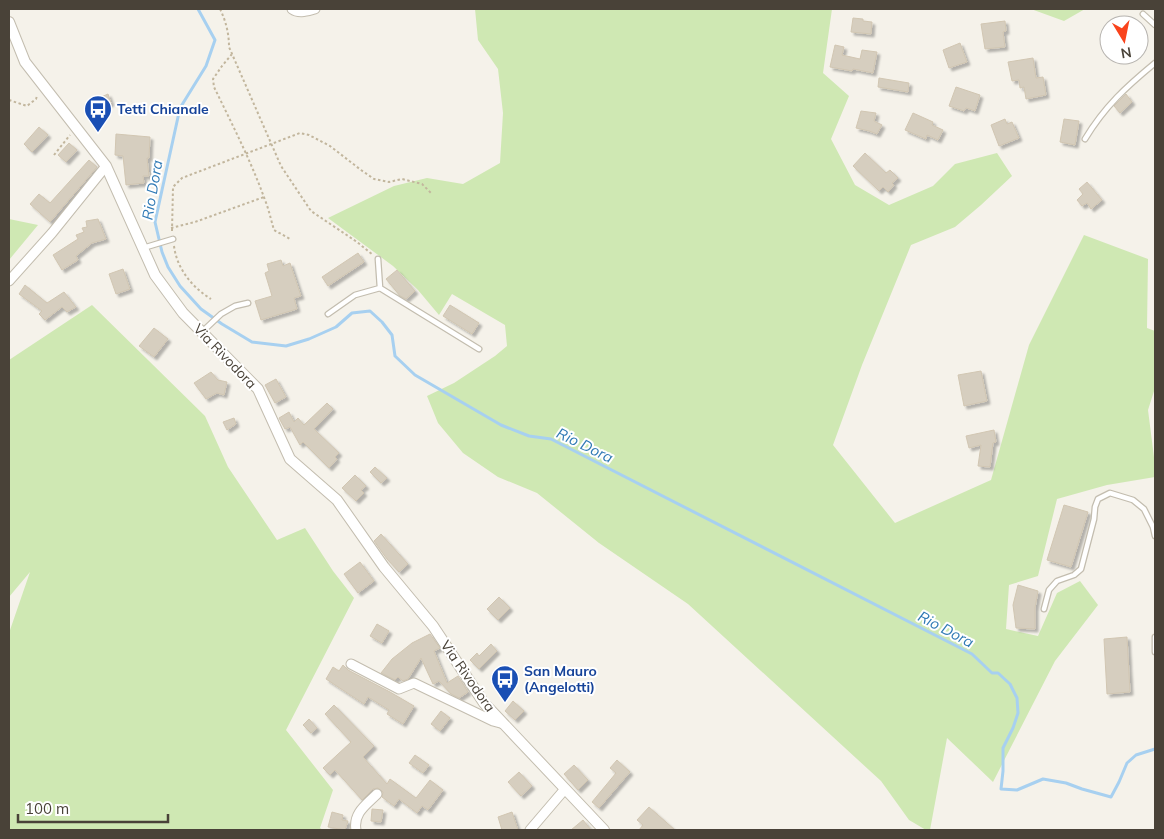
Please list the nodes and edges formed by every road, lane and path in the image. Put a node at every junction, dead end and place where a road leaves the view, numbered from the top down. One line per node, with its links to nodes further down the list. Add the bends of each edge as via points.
1 (220, 9): 7 (path)
2 (292, 9): 3 (street, via 303,12)
3 (315, 9)
4 (1143, 14): 6 (lane)
5 (9, 22): 9 (street, Via Rivodora, via 25,62)
6 (1155, 24)
7 (232, 54): 13 (path); 14 (path, via 213,78 214,87)
8 (1155, 63): 12 (lane, via 1120,93)
9 (43, 84): 10 (path, via 36,99 27,106); 11 (street, Via Rivodora)
10 (9, 100)
11 (76, 127): 15 (path); 16 (street, Via Rivodora)
12 (1085, 138)
13 (272, 144): 14 (path); 17 (path, via 300,133 309,135 330,146 374,179 422,184); 23 (path, via 281,166 311,211)
14 (246, 154): 18 (path); 19 (path, via 182,178 173,187)
15 (54, 155)
16 (106, 166): 22 (street, Via Rivodora); 24 (street)
17 (431, 193)
18 (264, 197): 19 (path); 21 (path, via 274,230)
19 (171, 228): 20 (path)
20 (173, 239): 22 (lane); 26 (path, via 175,256 190,281)
21 (290, 239)
22 (143, 248): 29 (street, Via Rivodora, via 156,275)
23 (378, 259): 25 (lane)
24 (9, 281)
25 (380, 288): 28 (lane, via 354,295); 30 (lane)
26 (211, 299)
27 (248, 303): 29 (lane, via 234,306 221,314)
28 (328, 314)
29 (202, 332): 36 (street, Via Rivodora, via 258,389 290,459 337,500 384,567 433,626 484,703)
30 (479, 349)
31 (1155, 536): 32 (lane, via 1144,509 1133,500 1110,493 1098,499 1081,569 1057,581 1049,590)
32 (1044, 608)
33 (1155, 637): 34 (lane)
34 (1155, 652)
35 (351, 664): 36 (street, via 399,689 414,683)
36 (504, 724): 37 (street, Via Rivodora)
37 (565, 788): 40 (street); 41 (street, Via Rivodora)
38 (377, 794): 39 (street, via 359,811)
39 (356, 830)
40 (530, 830)
41 (604, 830)

